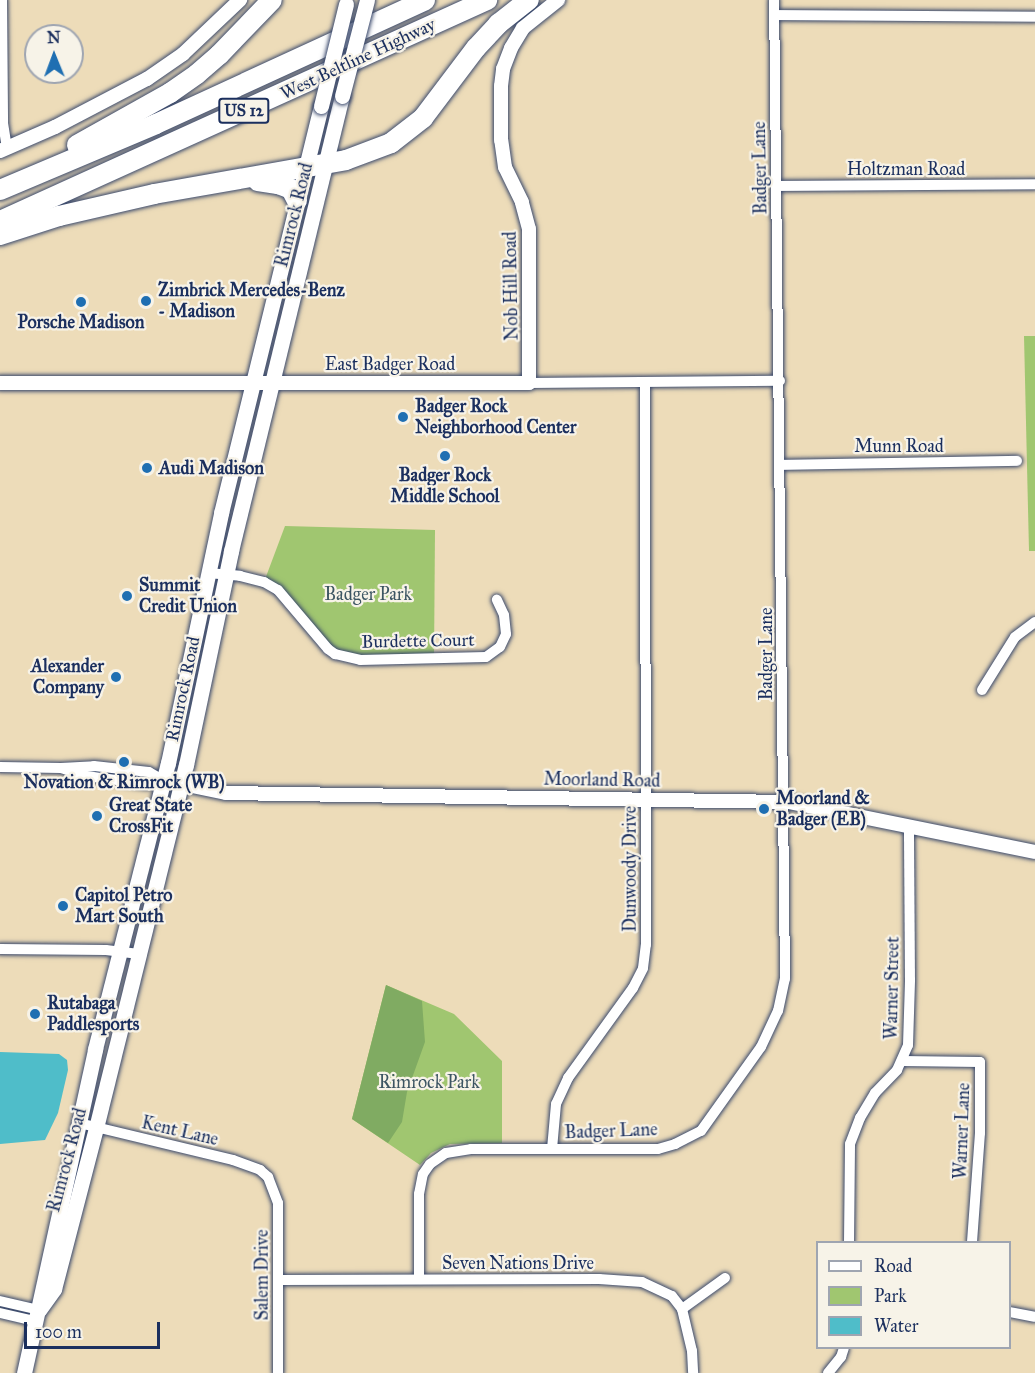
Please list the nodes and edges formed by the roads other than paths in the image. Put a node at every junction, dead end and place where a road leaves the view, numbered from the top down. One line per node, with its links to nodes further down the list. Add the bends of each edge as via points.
1 (2, 0): 13 (street)
2 (240, 0): 13 (street, via 183,54 147,80)
3 (272, 0): 18 (highway, via 209,64 170,93)
4 (367, 0): 14 (main road, Rimrock Road, bridge)
5 (425, 0): 20 (highway, West Beltline Highway / US 12, via 156,124)
6 (487, 0): 22 (highway, West Beltline Highway / US 12)
7 (529, 0): 14 (highway, via 483,40 409,131 378,149)
8 (558, 0): 29 (street, Nob Hill Road, via 523,28 507,58 501,86 505,167 522,202 529,229)
9 (774, 0): 11 (street, Badger Lane)
10 (347, 2): 15 (main road, Rimrock Road, bridge)
11 (774, 15): 12 (street); 19 (street, Badger Lane)
12 (1035, 17)
13 (3, 150)
14 (327, 163): 15 (highway); 26 (main road, Rimrock Road)
15 (306, 166): 16 (highway); 21 (main road, Rimrock Road)
16 (240, 179): 21 (highway, via 291,189); 23 (highway, via 59,216)
17 (1035, 183): 19 (street, Holtzman Road)
18 (0, 184)
19 (777, 186): 24 (street, Badger Lane)
20 (0, 190)
21 (297, 201): 25 (main road, Rimrock Road)
22 (0, 221)
23 (0, 235)
24 (780, 381): 27 (street, East Badger Road); 31 (street, Badger Lane)
25 (254, 382): 26 (street, East Badger Road); 28 (street, East Badger Road); 32 (main road, Rimrock Road)
26 (271, 382): 29 (street, East Badger Road); 33 (main road, Rimrock Road)
27 (645, 382): 29 (street, East Badger Road); 40 (street, Dunwoody Drive)
28 (0, 383)
29 (530, 383)
30 (1017, 461): 31 (street, Munn Road)
31 (780, 465): 41 (street, Badger Lane)
32 (208, 573): 33 (street, Burdette Court); 38 (main road, Rimrock Road)
33 (226, 575): 34 (street, Burdette Court, via 264,582 278,590 328,649 360,660 486,657 500,648 506,634); 39 (main road, Rimrock Road)
34 (497, 600)
35 (1035, 622): 36 (street, via 1015,637)
36 (982, 690)
37 (0, 767): 38 (street, via 94,766 149,772)
38 (164, 780): 39 (street, Moorland Road); 45 (main road, Rimrock Road)
39 (181, 784): 40 (street, Moorland Road, via 226,794); 46 (main road, Rimrock Road)
40 (647, 800): 41 (street, Moorland Road); 50 (street, Dunwoody Drive, via 643,968 633,988 568,1078 556,1104)
41 (784, 801): 42 (street, Moorland Road); 50 (street, Badger Lane, via 785,979 778,1011 761,1047 700,1131 687,1139 658,1149)
42 (909, 825): 43 (street, Moorland Road); 47 (street, Warner Street, via 910,1022)
43 (1035, 852)
44 (0, 950): 45 (street)
45 (121, 951): 46 (street); 48 (main road, Rimrock Road)
46 (139, 954): 49 (main road, Rimrock Road)
47 (902, 1061): 52 (street, Warner Street, via 875,1093 850,1144); 53 (street, Warner Lane, via 980,1062 980,1133)
48 (79, 1123): 49 (street, Kent Lane); 61 (main road, Rimrock Road)
49 (96, 1128): 51 (street, Kent Lane, via 233,1160 260,1170); 61 (main road, Rimrock Road, via 54,1289)
50 (552, 1149): 55 (street, Badger Lane, via 471,1149 446,1153 430,1164 418,1194)
51 (269, 1180): 56 (street, Salem Drive, via 278,1203)
52 (849, 1241)
53 (972, 1241)
54 (725, 1278): 58 (street)
55 (419, 1279): 56 (street, Seven Nations Drive); 58 (street, Seven Nations Drive, via 642,1282 672,1296)
56 (279, 1280): 65 (street, Salem Drive)
57 (0, 1301): 61 (street)
58 (682, 1309): 66 (street)
59 (1011, 1312): 62 (street)
60 (0, 1313): 61 (street)
61 (37, 1316): 64 (main road, Rimrock Road)
62 (1035, 1317)
63 (843, 1349): 67 (street)
64 (24, 1373)
65 (278, 1373)
66 (693, 1373)
67 (828, 1373)

